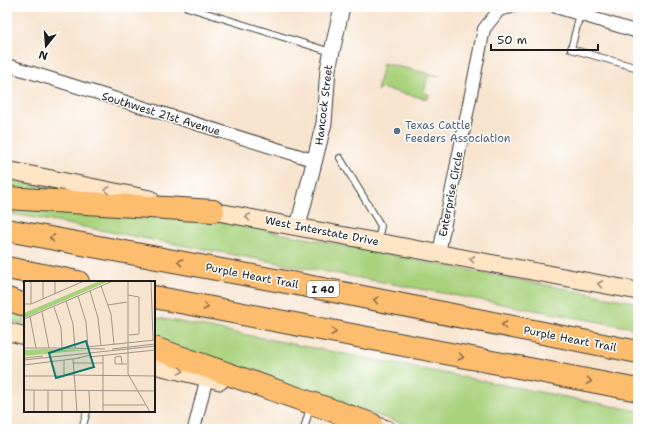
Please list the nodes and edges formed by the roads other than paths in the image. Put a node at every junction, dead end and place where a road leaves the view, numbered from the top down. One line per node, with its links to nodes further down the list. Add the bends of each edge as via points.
1 (187, 7): 8 (lane)
2 (342, 7): 8 (street, Hancock Street)
3 (511, 7): 5 (street, Enterprise Circle)
4 (556, 7): 6 (street)
5 (497, 9): 19 (street, Enterprise Circle, via 484,30)
6 (580, 14): 7 (street); 10 (lane, via 571,49)
7 (638, 32)
8 (331, 52): 12 (street, Hancock Street, via 324,123)
9 (7, 65): 12 (street, Southwest 21st Avenue)
10 (638, 68)
11 (340, 158): 18 (lane, via 381,226)
12 (316, 160): 16 (street, Hancock Street)
13 (7, 170): 15 (main road, West Interstate Drive, one-way to 13)
14 (7, 198): 15 (highway)
15 (213, 211): 16 (main road, West Interstate Drive, one-way to 15)
16 (298, 226): 18 (main road, West Interstate Drive)
17 (7, 230): 29 (highway, Purple Heart Trail / I 40, one-way to 17, via 318,288)
18 (378, 241): 19 (main road, West Interstate Drive)
19 (439, 253): 22 (main road, West Interstate Drive, one-way to 19)
20 (7, 268): 21 (highway)
21 (73, 281)
22 (638, 291)
23 (155, 297): 32 (highway, one-way to 32)
24 (7, 299): 25 (highway)
25 (24, 305)
26 (7, 331): 27 (main road)
27 (24, 336)
28 (155, 348): 35 (highway)
29 (638, 352)
30 (155, 365): 31 (main road, one-way to 31)
31 (208, 377): 33 (main road); 37 (street)
32 (638, 390)
33 (310, 406): 35 (main road); 38 (lane)
34 (87, 412): 36 (lane)
35 (379, 427)
36 (82, 429)
37 (194, 429)
38 (304, 429)

